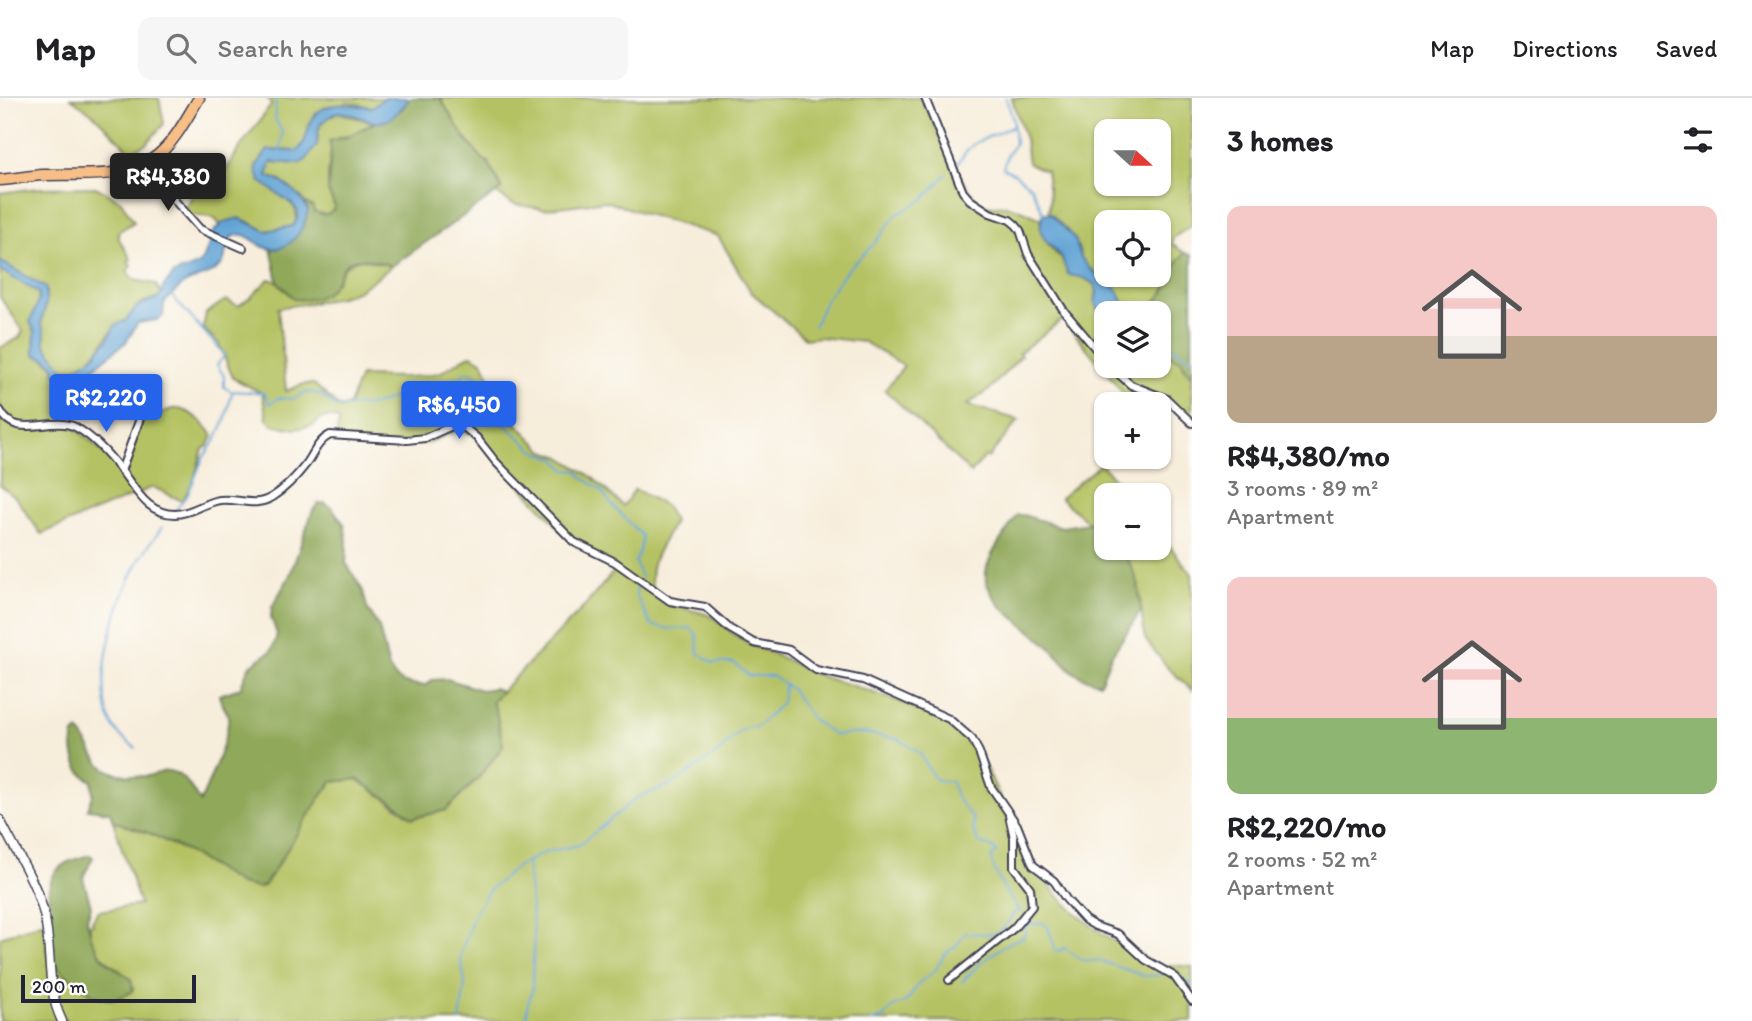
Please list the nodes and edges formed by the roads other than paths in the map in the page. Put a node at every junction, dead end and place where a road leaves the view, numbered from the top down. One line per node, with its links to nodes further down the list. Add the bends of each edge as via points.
1 (199, 98): 3 (main road, via 170,143)
2 (925, 98): 6 (street, via 963,192 990,213 1016,225 1028,254 1064,312)
3 (148, 162): 4 (main road, via 131,170); 5 (street, via 195,225)
4 (0, 180)
5 (243, 248)
6 (1094, 347)
7 (1123, 378): 10 (street, via 1167,399)
8 (152, 385): 11 (street)
9 (0, 410): 11 (street, via 12,424 22,427 69,424 87,435)
10 (1192, 423)
11 (121, 471): 12 (street, via 150,506 160,512 184,513 219,500 256,503 271,498 330,435 407,440 452,426 465,428 574,542 615,562 670,601 705,607 754,643 789,650 816,670 863,680 949,719 972,739 991,787)
12 (1008, 809): 14 (street, via 1014,867 1030,888 1032,905 1014,928); 15 (street, via 1033,866 1054,881 1080,915 1118,934 1146,960 1174,976)
13 (0, 820): 16 (street, via 41,902 50,982)
14 (949, 980)
15 (1192, 1001)
16 (62, 1021)

